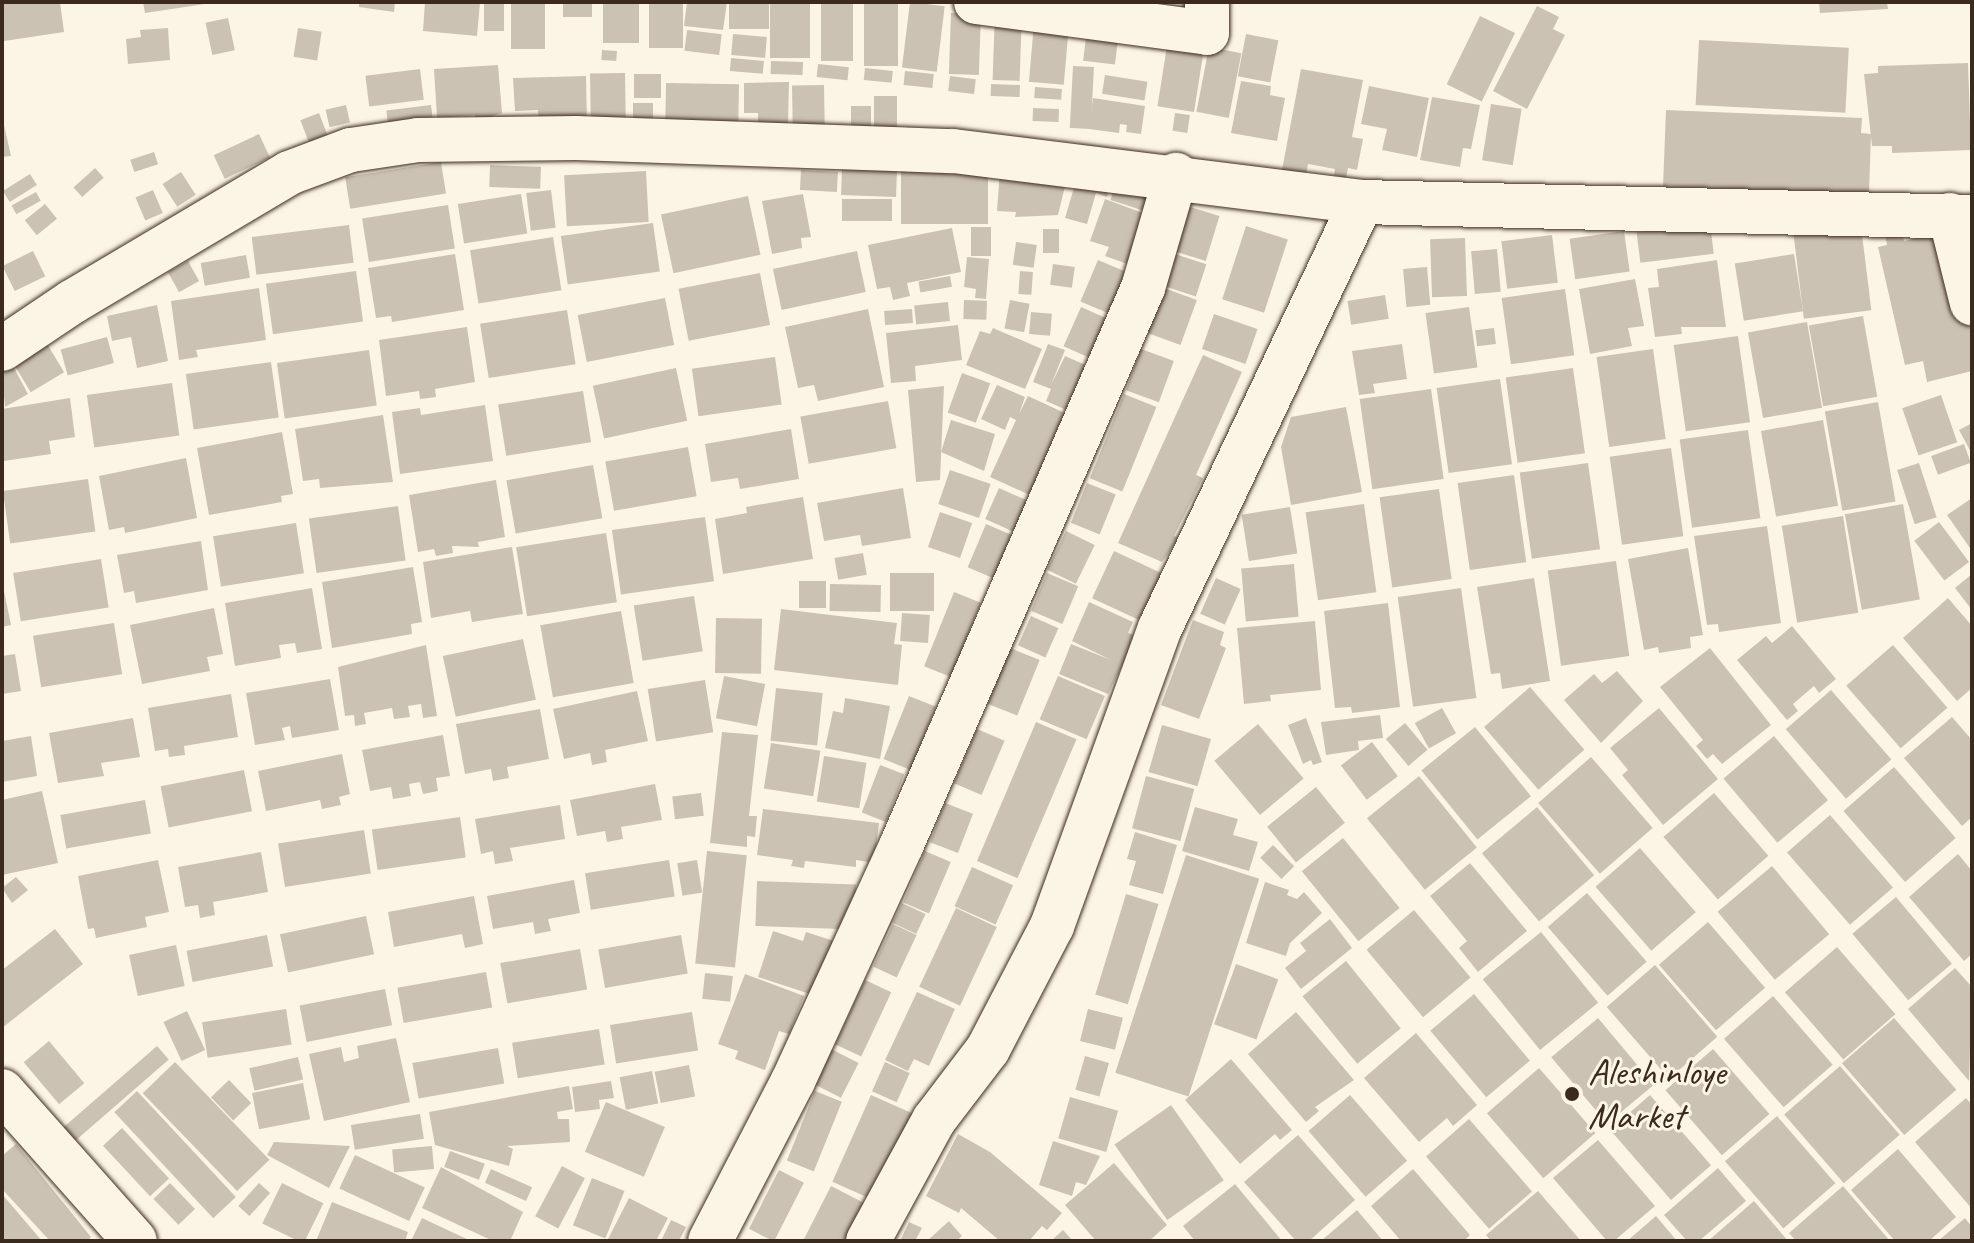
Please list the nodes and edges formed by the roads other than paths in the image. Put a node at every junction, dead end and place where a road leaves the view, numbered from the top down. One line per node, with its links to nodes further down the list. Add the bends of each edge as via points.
1 (976, 2): 2 (street, via 1207,33)
2 (1207, 2)
3 (1176, 175): 4 (street); 7 (street, via 953,151 592,138 418,140 351,150 289,173); 10 (street, via 1143,288 902,844 793,1081)
4 (1361, 202): 5 (street); 11 (street, via 1166,614 1046,939 988,1049 934,1120)
5 (1961, 216): 6 (street)
6 (1972, 303)
7 (2, 349)
8 (2, 1091): 9 (street)
9 (135, 1241)
10 (710, 1241)
11 (868, 1241)

